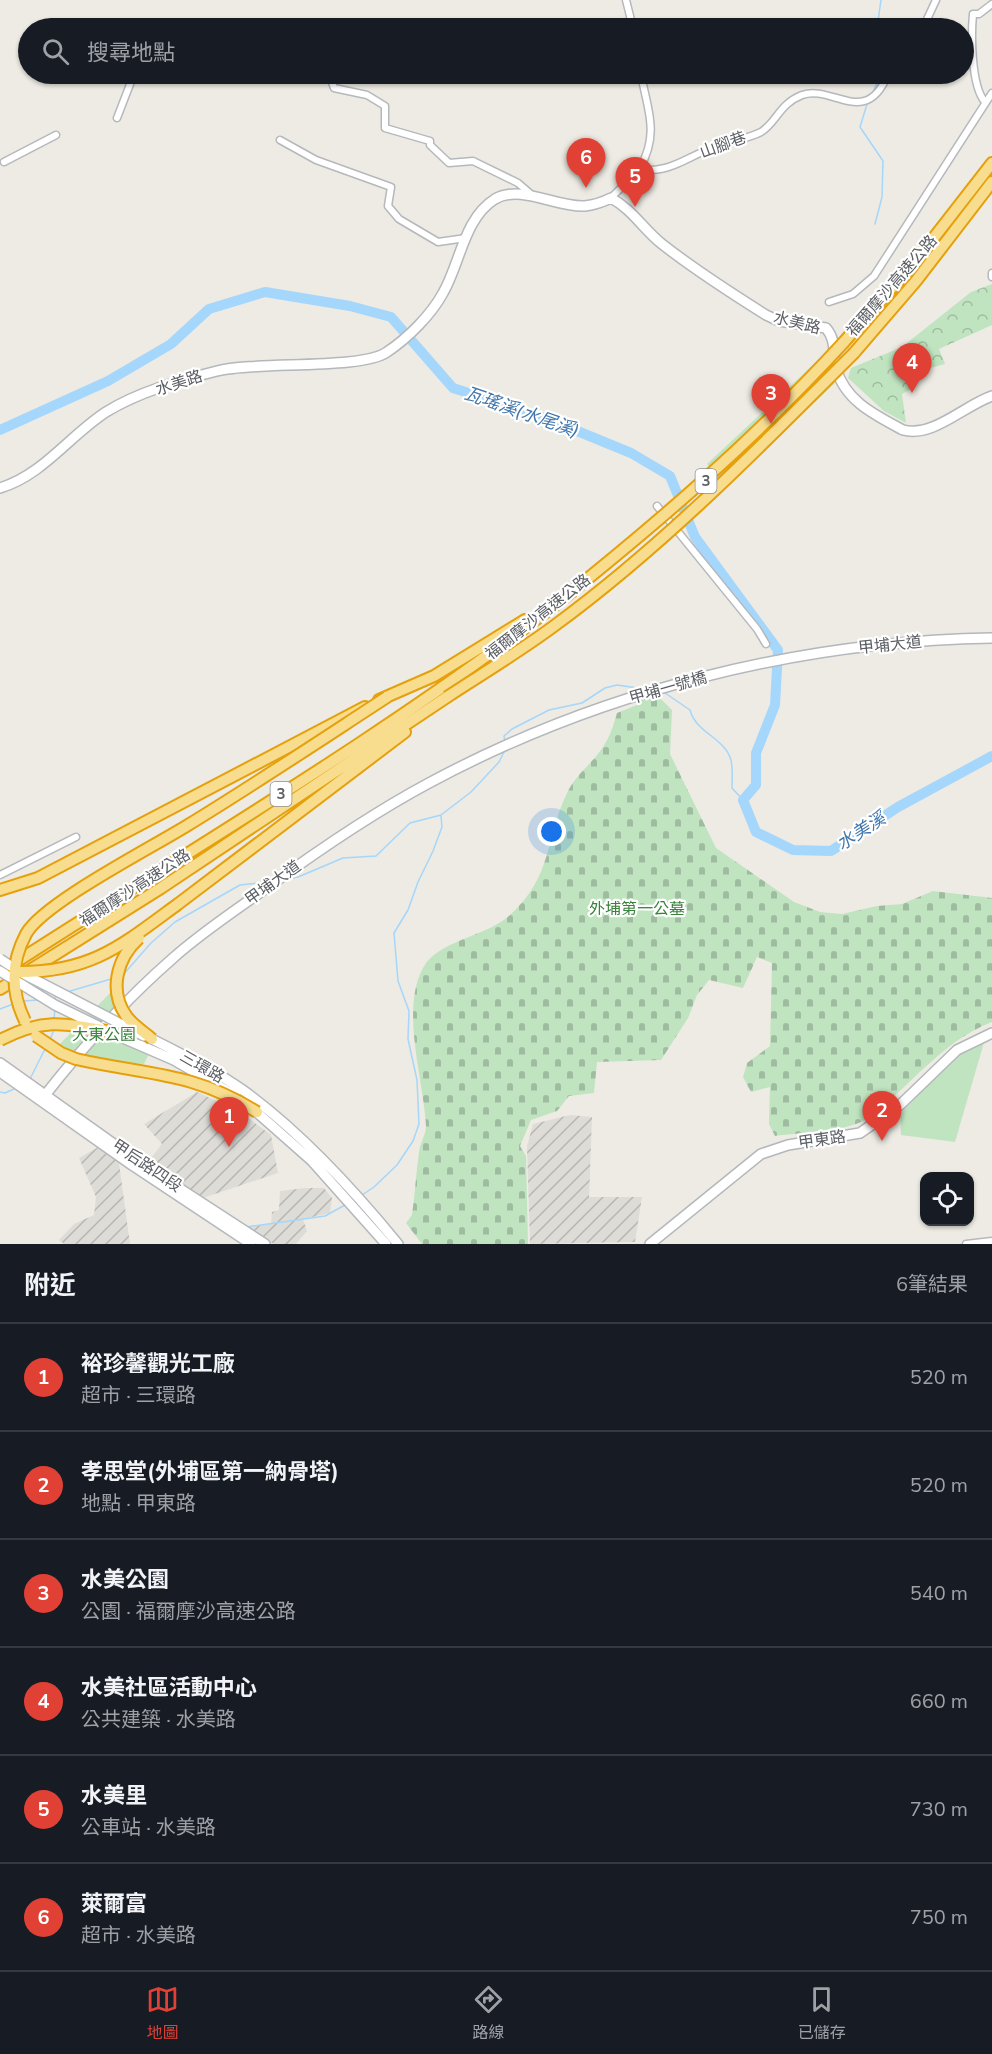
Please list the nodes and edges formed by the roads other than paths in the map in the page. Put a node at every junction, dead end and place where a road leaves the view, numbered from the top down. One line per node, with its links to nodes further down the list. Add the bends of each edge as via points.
1 (626, 0): 4 (street)
2 (936, 0): 5 (street)
3 (992, 4): 6 (street, via 973,14)
4 (630, 18)
5 (928, 18)
6 (973, 18)
7 (974, 60): 13 (street, via 980,95)
8 (130, 84): 14 (street)
9 (333, 84): 21 (street, via 334,88 367,95 385,106 386,128 430,141 430,146 449,163 473,161 518,183)
10 (643, 84): 19 (street, via 652,120)
11 (883, 84): 19 (street, 山腳巷, via 870,99 843,100 805,94 784,105 760,132 716,146 666,170)
12 (992, 93): 13 (street)
13 (985, 102): 24 (street, via 874,276 853,294)
14 (117, 118)
15 (56, 135): 17 (street)
16 (280, 140): 23 (street, via 316,160 391,187 388,206 399,219 438,242)
17 (4, 162)
18 (992, 163): 28 (highway, 福爾摩沙高速公路 / 3, bridge, via 918,258 810,380 700,486)
19 (639, 171): 22 (street)
20 (992, 182): 33 (highway, 福爾摩沙高速公路 / 3, bridge, via 916,281 854,353 757,450 658,541 554,626)
21 (536, 198): 22 (street, via 584,206); 23 (street, via 511,195 495,199)
22 (611, 198): 25 (street, 水美路, via 684,261 766,315 779,321 826,328 832,336 836,368 856,402 903,430 926,430)
23 (466, 238): 26 (street, 水美路, via 444,292 432,310 387,353 338,362 219,370 176,383 108,411 35,472)
24 (829, 302)
25 (992, 396)
26 (0, 488)
27 (657, 506): 30 (street)
28 (555, 605): 32 (highway, via 434,676); 40 (highway, 福爾摩沙高速公路 / 3, bridge, via 365,740)
29 (992, 638): 31 (street, 甲埔大道, via 879,645)
30 (766, 644)
31 (790, 659): 34 (street, 甲埔一號橋, via 639,696)
32 (387, 696): 37 (highway, bridge, via 38,878); 51 (highway, bridge, via 46,912 26,935 15,967 13,985 20,1010 30,1029 45,1044 76,1059 193,1081)
33 (447, 697): 38 (highway); 42 (highway, 福爾摩沙高速公路 / 3, bridge, via 161,888)
34 (549, 728): 50 (street, 甲埔大道, via 395,802 271,884 151,977)
35 (76, 837): 36 (street)
36 (0, 875)
37 (0, 890)
38 (178, 904): 41 (highway, bridge, via 100,957 63,969); 45 (highway, bridge, via 124,954 116,977 118,999 128,1018)
39 (0, 959): 41 (street, 三環路, bridge)
40 (0, 972): 41 (street, bridge); 43 (street, 三環路, bridge)
41 (20, 972): 45 (street, 三環路, bridge)
42 (0, 989)
43 (107, 1031): 46 (highway, bridge, via 61,1022 44,1023); 51 (street, 三環路, bridge, via 205,1076)
44 (992, 1034): 57 (street, 甲東路, via 957,1050 900,1105 860,1133 788,1145 761,1155)
45 (152, 1039): 56 (street, 三環路, via 243,1090 279,1119 319,1156)
46 (0, 1040)
47 (0, 1063): 49 (street)
48 (0, 1072): 49 (street)
49 (19, 1081): 50 (street, 甲后路四段)
50 (44, 1097): 53 (street, 甲后路四段, via 132,1165); 54 (street, 甲后路四段)
51 (257, 1112): 55 (street, 三環路, via 312,1161)
52 (992, 1242): 58 (street)
53 (251, 1244)
54 (265, 1244)
55 (386, 1244)
56 (398, 1244)
57 (650, 1244)
58 (966, 1244)

